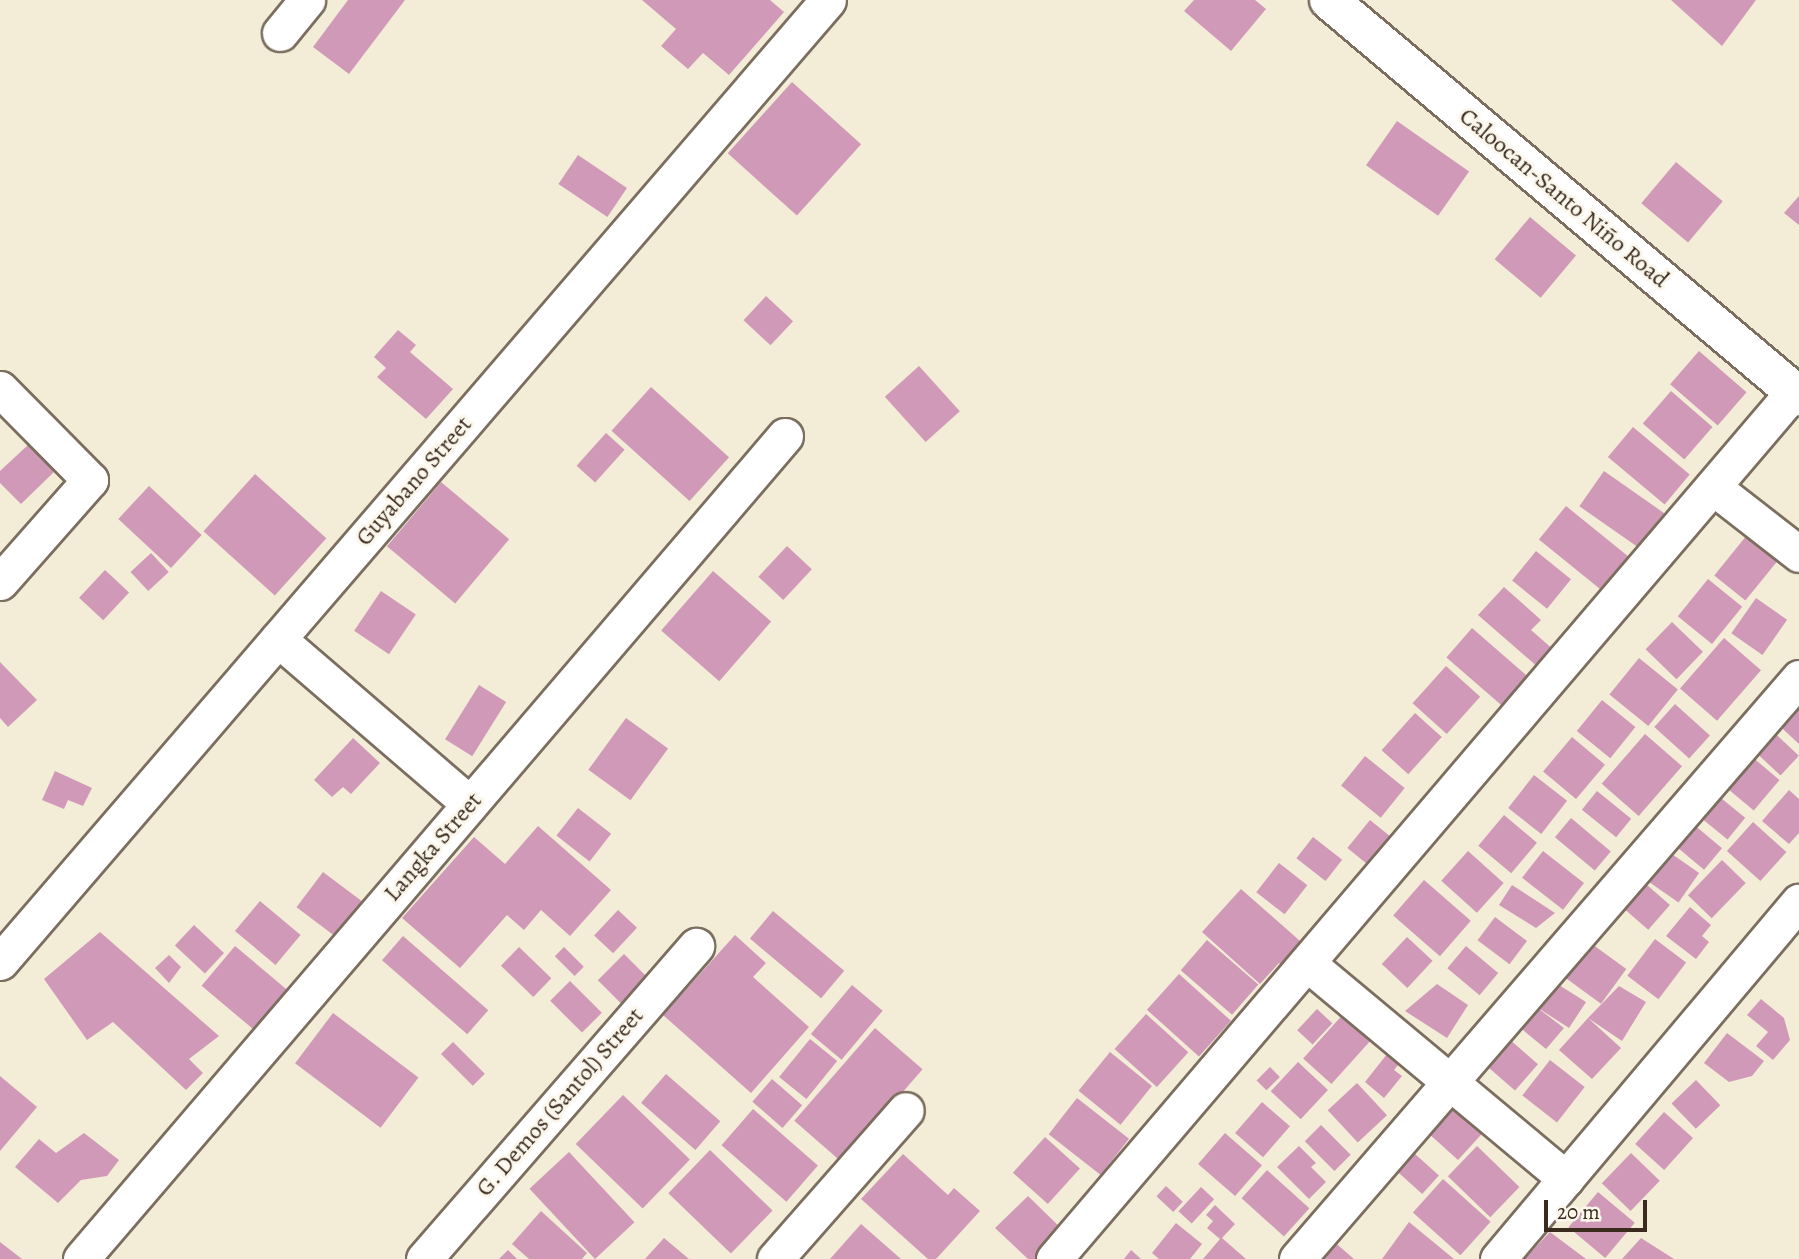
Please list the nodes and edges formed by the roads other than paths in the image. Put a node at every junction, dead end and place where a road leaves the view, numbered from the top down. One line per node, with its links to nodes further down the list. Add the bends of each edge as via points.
1 (307, 0): 4 (street)
2 (828, 0): 11 (street, Guyabano Street)
3 (1329, 0): 6 (street, Caloocan-Santo Niño Road)
4 (279, 33)
5 (0, 389): 10 (street, via 90,480)
6 (1796, 394): 8 (street)
7 (785, 436): 13 (street, Langka Street)
8 (1713, 487): 9 (street); 17 (street)
9 (1799, 554)
10 (0, 582)
11 (278, 639): 13 (street); 16 (street, Guyabano Street)
12 (1799, 678): 18 (street)
13 (470, 804): 21 (street, Langka Street)
14 (1799, 902): 20 (street)
15 (696, 946): 22 (street, G. Demos (Santol) Street)
16 (0, 962)
17 (1307, 962): 18 (street); 24 (street)
18 (1449, 1083): 20 (street); 25 (street)
19 (906, 1110): 23 (street)
20 (1566, 1179): 26 (street)
21 (80, 1259)
22 (424, 1259)
23 (775, 1259)
24 (1054, 1259)
25 (1297, 1259)
26 (1498, 1259)

